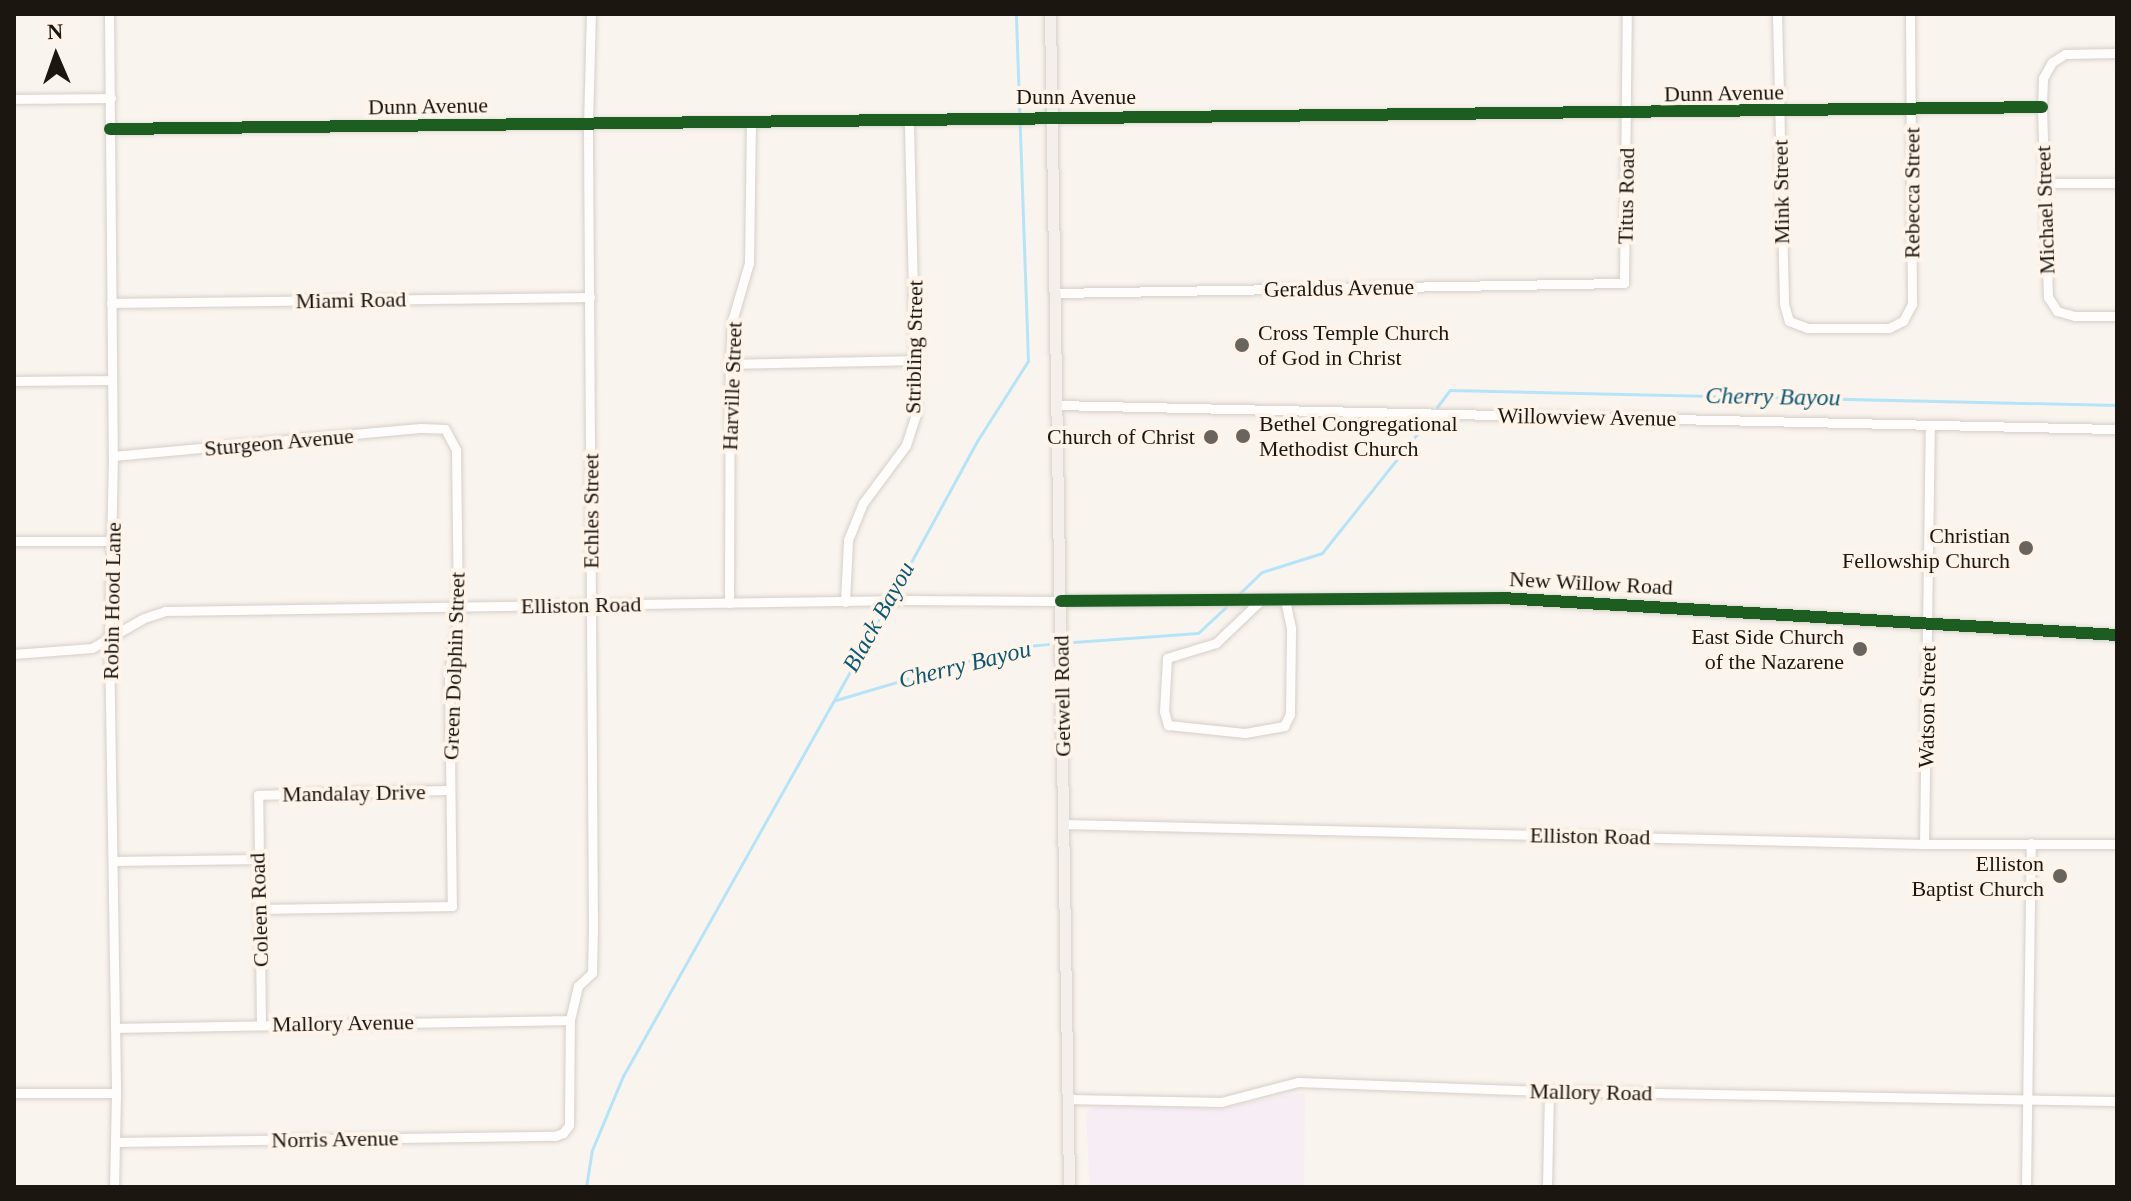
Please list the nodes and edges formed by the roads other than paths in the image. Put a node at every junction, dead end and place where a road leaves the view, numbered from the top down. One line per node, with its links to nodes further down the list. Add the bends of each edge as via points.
1 (109, 14): 8 (street, Robin Hood Lane)
2 (591, 14): 17 (street, Echles Street)
3 (1050, 14): 14 (main road, Getwell Road)
4 (1627, 14): 13 (street, Titus Road)
5 (1777, 14): 12 (street, Mink Street)
6 (1910, 14): 11 (street, Rebecca Street)
7 (2117, 53): 10 (street, via 2065,54 2052,62 2043,78)
8 (111, 98): 9 (street); 18 (street, Robin Hood Lane)
9 (14, 99)
10 (2042, 107): 11 (street, Dunn Avenue); 19 (street, Michael Street)
11 (1912, 111): 12 (street, Dunn Avenue); 26 (street, Rebecca Street, via 1912,304 1903,321 1889,328 1821,328)
12 (1779, 112): 13 (street, Dunn Avenue); 26 (street, Mink Street, via 1784,304)
13 (1628, 114): 14 (street, Dunn Avenue); 21 (street, Titus Road)
14 (1052, 117): 15 (street, Dunn Avenue); 22 (main road, Getwell Road)
15 (909, 122): 16 (street, Dunn Avenue); 27 (street, Stribling Street)
16 (751, 124): 17 (street, Dunn Avenue); 28 (street, Harville Street, via 749,263 732,321)
17 (588, 125): 18 (street, Dunn Avenue); 23 (street, Echles Street)
18 (110, 129): 24 (street, Robin Hood Lane)
19 (2044, 183): 20 (street); 25 (street, Michael Street, via 2048,297 2057,311 2075,316)
20 (2117, 183)
21 (1624, 283): 22 (street, Geraldus Avenue)
22 (1055, 293): 31 (main road, Getwell Road)
23 (590, 297): 24 (street, Miami Road); 43 (street, Echles Street)
24 (111, 303): 29 (street, Robin Hood Lane)
25 (2117, 316)
26 (1789, 321)
27 (916, 360): 28 (street); 41 (street, Stribling Street, via 916,414 906,445 863,503 848,540)
28 (730, 364): 42 (street, Harville Street)
29 (112, 380): 30 (street); 35 (street, Robin Hood Lane)
30 (14, 381)
31 (1056, 405): 32 (street, Willowview Avenue); 40 (main road, Getwell Road)
32 (1930, 426): 34 (street, Willowview Avenue); 45 (street, Watson Street)
33 (445, 429): 35 (street, Sturgeon Avenue); 44 (street, Green Dolphin Street, via 456,450)
34 (2117, 429)
35 (113, 456): 37 (street, Robin Hood Lane)
36 (14, 541): 37 (street)
37 (113, 541): 47 (street, Robin Hood Lane)
38 (1262, 599): 39 (main road, New Willow Road); 39 (street, via 1216,643 1167,658 1168,725 1245,733 1284,726 1290,714 1291,628); 40 (main road, New Willow Road)
39 (1285, 600): 45 (main road, New Willow Road, via 1502,598)
40 (1061, 601): 41 (street, Elliston Road); 51 (main road, Getwell Road)
41 (845, 602): 42 (street, Elliston Road)
42 (729, 603): 43 (street, Elliston Road)
43 (591, 604): 44 (street, Elliston Road); 58 (street, Echles Street, via 592,973 578,986)
44 (458, 607): 47 (street, Elliston Road, via 165,611); 49 (street, Green Dolphin Street, via 449,672)
45 (1929, 623): 46 (main road, New Willow Road); 53 (street, Watson Street)
46 (2117, 635)
47 (109, 641): 48 (street, Elliston Road, via 74,652); 56 (street, Robin Hood Lane)
48 (14, 654)
49 (450, 790): 50 (street, Mandalay Drive); 57 (street, Green Dolphin Street, via 452,906)
50 (258, 795): 55 (street, Coleen Road)
51 (1064, 824): 53 (street, Elliston Road); 64 (main road, Getwell Road)
52 (2031, 843): 53 (street, Elliston Road); 54 (street, Elliston Road); 65 (street)
53 (1924, 844)
54 (2117, 844)
55 (257, 859): 56 (street); 57 (street, Coleen Road)
56 (115, 861): 60 (street, Robin Hood Lane)
57 (261, 909): 59 (street, Coleen Road)
58 (570, 1020): 59 (street, Mallory Avenue); 67 (street, Echles Street, via 571,1113 569,1125)
59 (261, 1025): 60 (street, Mallory Avenue)
60 (116, 1028): 63 (street, Robin Hood Lane)
61 (1549, 1091): 64 (street, Mallory Road, via 1298,1082 1221,1102); 65 (street, Mallory Road); 71 (street)
62 (14, 1093): 63 (street)
63 (116, 1093): 68 (street, Robin Hood Lane)
64 (1067, 1099): 70 (main road, Getwell Road)
65 (2027, 1099): 66 (street, Mallory Road); 72 (street)
66 (2117, 1101)
67 (555, 1136): 68 (street, Norris Avenue)
68 (115, 1142): 69 (street, Robin Hood Lane)
69 (114, 1187)
70 (1069, 1187)
71 (1547, 1187)
72 (2026, 1187)

